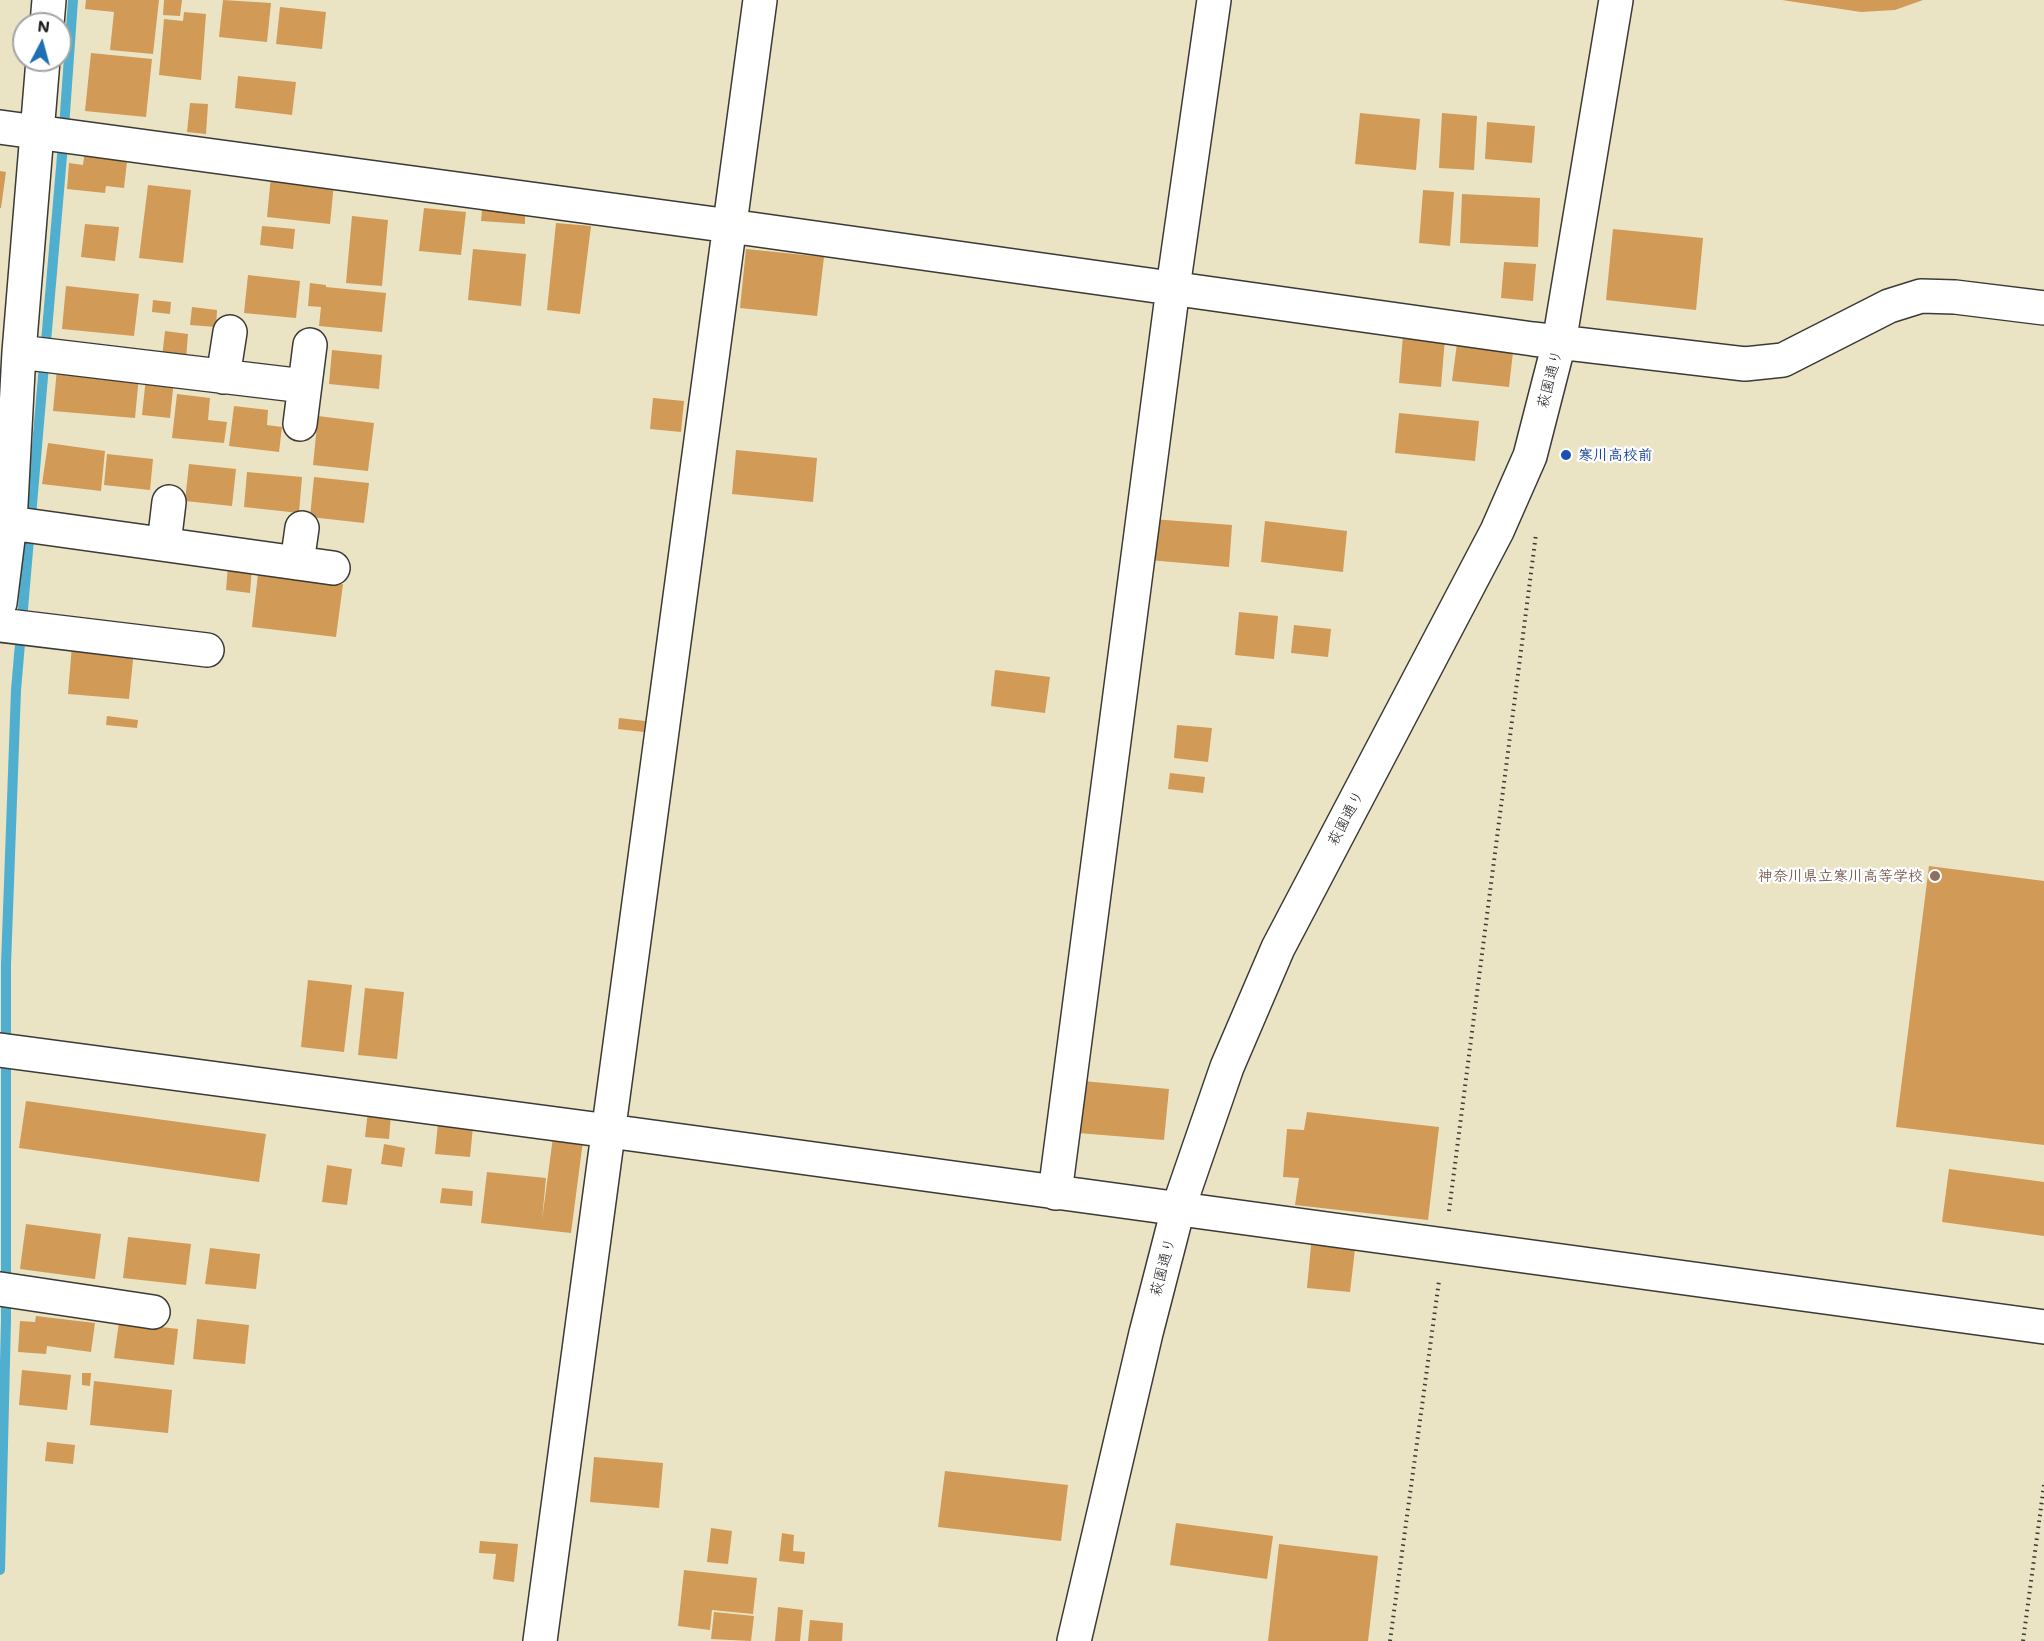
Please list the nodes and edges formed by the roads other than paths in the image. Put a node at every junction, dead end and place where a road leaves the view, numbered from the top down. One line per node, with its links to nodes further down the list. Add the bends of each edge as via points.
1 (760, 0): 7 (street)
2 (1214, 0): 8 (street)
3 (1616, 0): 11 (street, 萩園通り)
4 (43, 72): 6 (street)
5 (0, 126): 6 (street)
6 (41, 132): 7 (street); 13 (street)
7 (730, 226): 8 (street); 27 (street)
8 (1173, 288): 11 (street); 28 (street)
9 (2044, 308): 11 (street, via 1922,296 1889,306 1783,360 1744,364)
10 (230, 332): 14 (street)
11 (1559, 343): 29 (street, 萩園通り, via 1530,456 1497,531 1278,948 1227,1067)
12 (310, 345): 15 (street)
13 (19, 352): 14 (street); 18 (street)
14 (223, 377): 15 (street)
15 (304, 386): 16 (street)
16 (300, 424)
17 (169, 502): 20 (street)
18 (10, 523): 20 (street); 23 (street)
19 (302, 528): 21 (street)
20 (164, 544): 21 (street)
21 (297, 563): 22 (street)
22 (333, 568)
23 (0, 603)
24 (0, 625): 25 (street)
25 (207, 650)
26 (0, 1050): 27 (street)
27 (609, 1131): 28 (street); 33 (street)
28 (1055, 1193): 29 (street)
29 (1178, 1209): 32 (street); 34 (street, 萩園通り)
30 (0, 1289): 31 (street)
31 (153, 1312)
32 (2044, 1327)
33 (540, 1641)
34 (1074, 1641)

